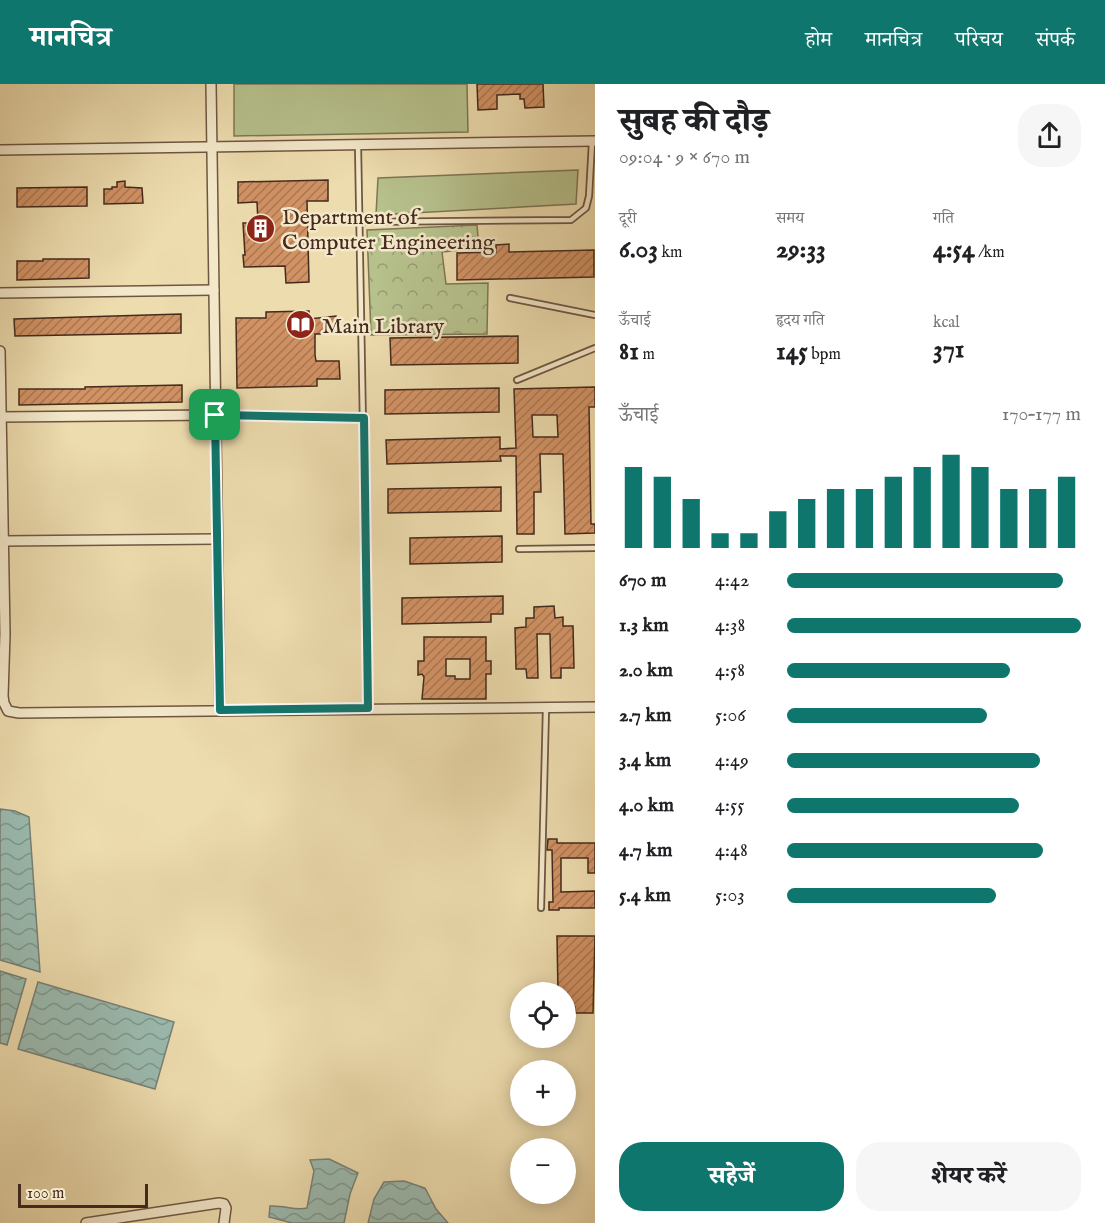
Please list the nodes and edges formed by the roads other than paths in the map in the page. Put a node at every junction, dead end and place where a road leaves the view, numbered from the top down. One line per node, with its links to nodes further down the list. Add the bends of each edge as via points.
1 (211, 84): 4 (street)
2 (594, 141): 3 (street); 6 (lane, via 586,208 571,220)
3 (358, 145): 4 (street); 6 (lane)
4 (212, 147): 5 (street); 7 (street)
5 (0, 150)
6 (360, 222): 16 (lane)
7 (214, 290): 8 (street); 14 (street)
8 (0, 293)
9 (510, 298): 10 (lane)
10 (595, 315)
11 (595, 348): 13 (lane)
12 (0, 351): 15 (street)
13 (517, 380)
14 (215, 415): 15 (street); 16 (lane); 18 (street)
15 (1, 417): 17 (street)
16 (364, 418): 26 (lane)
17 (1, 443): 19 (street)
18 (217, 539): 19 (street); 28 (street)
19 (3, 541): 22 (street)
20 (595, 548): 21 (lane)
21 (519, 549)
22 (2, 552): 23 (street)
23 (2, 634): 24 (street)
24 (2, 704): 28 (street, via 8,711 19,713)
25 (595, 707): 27 (street)
26 (368, 708): 27 (street); 28 (street)
27 (546, 708): 29 (lane)
28 (220, 710)
29 (541, 908)
30 (86, 1223): 31 (street, via 219,1203 226,1209)
31 (224, 1223)

